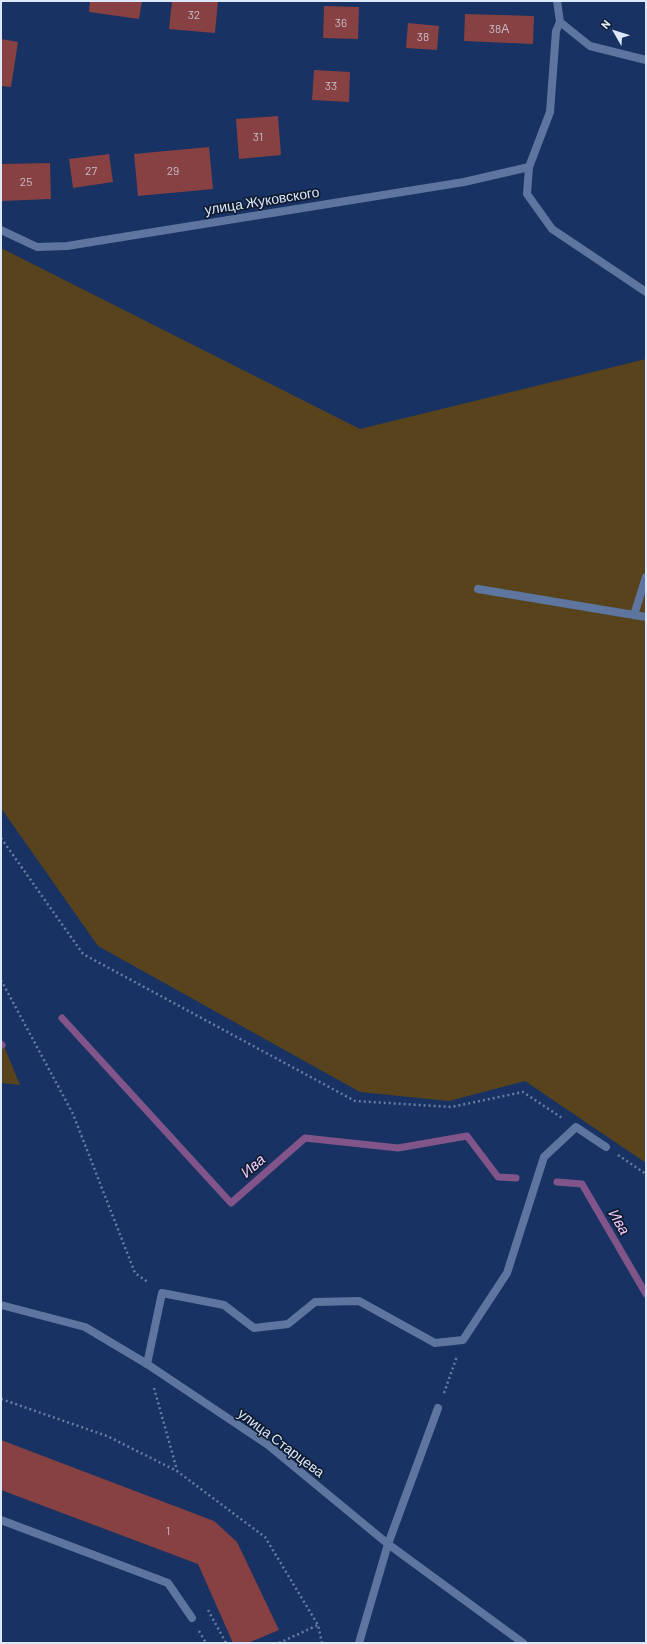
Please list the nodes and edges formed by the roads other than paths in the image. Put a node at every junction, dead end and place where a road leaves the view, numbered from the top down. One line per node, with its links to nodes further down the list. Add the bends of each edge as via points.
1 (557, 1): 2 (street)
2 (560, 22): 3 (street, via 590,46); 4 (street, via 556,31 550,112)
3 (646, 60)
4 (529, 167): 5 (street, улица Жуковского, via 464,182 66,246 37,247); 6 (street, via 527,194 552,229)
5 (1, 230)
6 (646, 292)
7 (646, 578): 9 (street)
8 (478, 589): 9 (street)
9 (634, 615): 10 (street)
10 (646, 617)
11 (606, 1147): 13 (street, via 576,1127 544,1157 507,1273 463,1340 435,1343 360,1301 315,1302 288,1324 254,1328 224,1305 162,1293)
12 (1, 1305): 13 (street, улица Старцева, via 85,1327)
13 (147, 1364): 16 (street, улица Старцева, via 268,1445)
14 (438, 1408): 16 (street)
15 (1, 1520): 17 (street, via 168,1583)
16 (388, 1544): 18 (street); 19 (street, улица Старцева)
17 (192, 1618)
18 (359, 1643)
19 (523, 1643)

